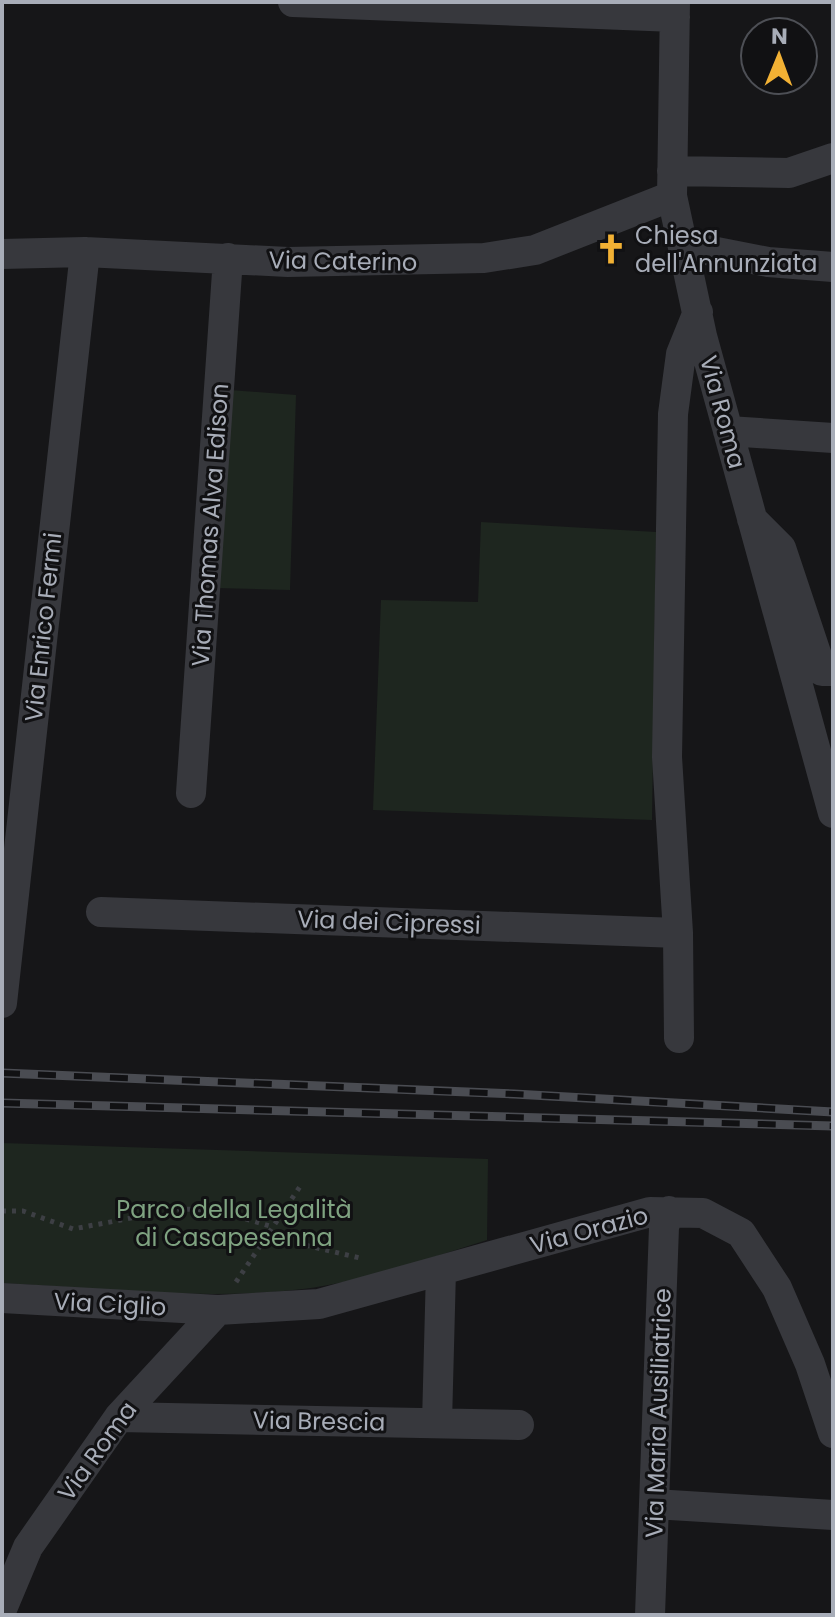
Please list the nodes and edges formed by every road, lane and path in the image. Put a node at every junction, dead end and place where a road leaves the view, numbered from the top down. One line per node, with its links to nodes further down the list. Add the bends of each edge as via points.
1 (293, 2): 2 (street)
2 (675, 9): 4 (street, Via Roma)
3 (833, 158): 4 (street, via 789,173)
4 (672, 184): 5 (street, Via Roma); 8 (street, Via Caterino, via 535,250 398,262)
5 (686, 246): 9 (street, via 768,262); 10 (street, Via Roma)
6 (85, 252): 7 (street, Via Caterino); 8 (street, Via Caterino); 19 (street, Via Enrico Fermi)
7 (2, 254)
8 (228, 258): 15 (street, Via Thomas Alva Edison)
9 (833, 267)
10 (698, 312): 11 (street, Via Roma); 18 (street, via 681,354 673,414 667,757)
11 (728, 431): 12 (street); 13 (street, Via Roma)
12 (833, 438)
13 (751, 518): 14 (street, via 781,548 822,671); 16 (street, Via Roma)
14 (833, 671)
15 (191, 793)
16 (833, 813)
17 (101, 912): 18 (street, Via dei Cipressi)
18 (678, 933): 20 (street)
19 (2, 1003)
20 (679, 1038)
21 (301, 1185): 24 (path)
22 (2, 1211): 24 (path, via 23,1211 73,1229 179,1209 216,1210)
23 (669, 1211): 27 (street, Via Orazio); 33 (street, Via Orazio, via 703,1213 741,1233 777,1288); 34 (street, Via Maria Ausiliatrice, via 664,1227)
24 (273, 1227): 25 (path)
25 (267, 1236): 26 (path); 29 (path)
26 (364, 1259)
27 (441, 1270): 29 (street, Via Orazio, via 319,1304); 31 (street)
28 (2, 1298): 29 (street, Via Ciglio)
29 (218, 1310): 30 (street, Via Roma)
30 (119, 1417): 31 (street, Via Brescia); 36 (street, Via Roma, via 28,1547)
31 (437, 1423): 32 (street, Via Brescia)
32 (519, 1425)
33 (833, 1433)
34 (654, 1504): 35 (street); 37 (street, Via Maria Ausiliatrice)
35 (833, 1515)
36 (2, 1609)
37 (650, 1615)

